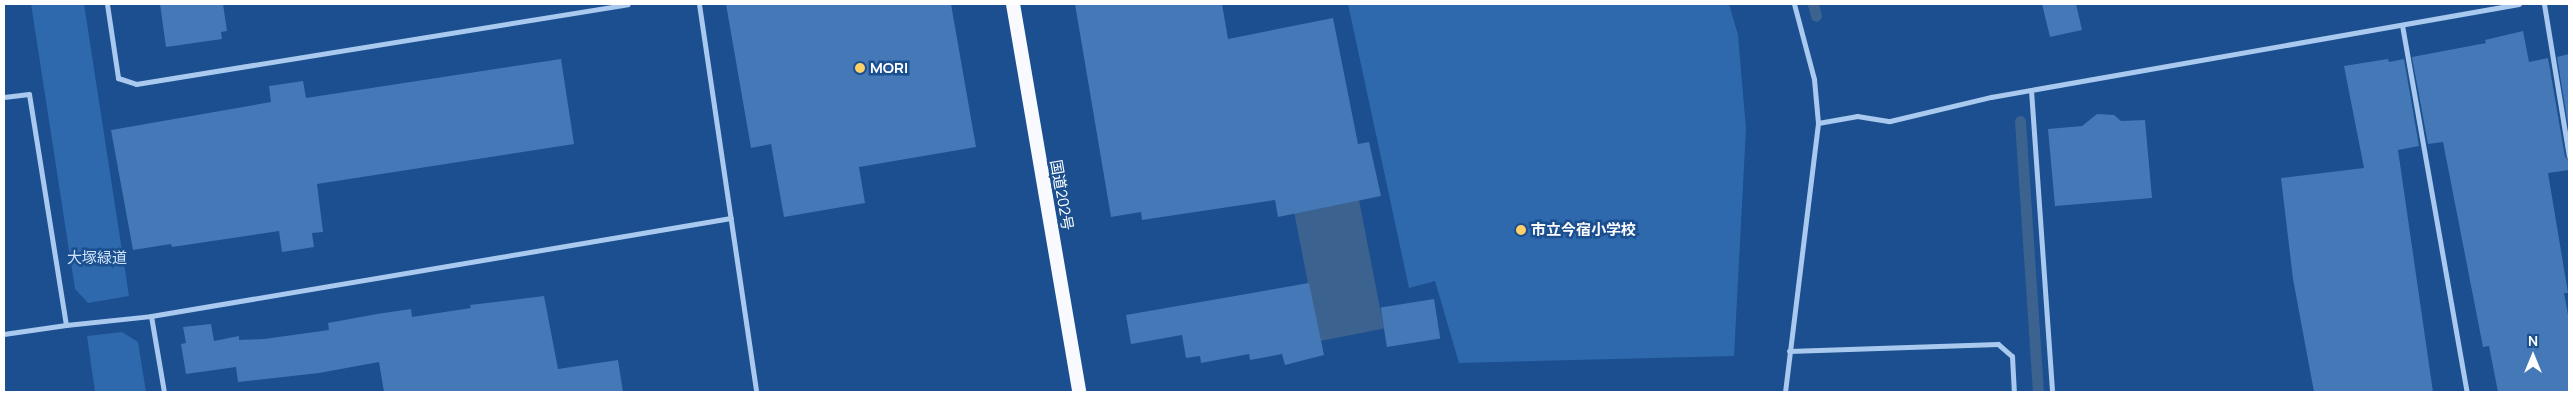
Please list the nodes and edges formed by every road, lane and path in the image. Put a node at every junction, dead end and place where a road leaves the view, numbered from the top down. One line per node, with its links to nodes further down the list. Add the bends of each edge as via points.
1 (107, 4): 2 (street, via 118,78 136,84)
2 (628, 4)
3 (698, 4): 13 (street)
4 (1013, 4): 20 (highway, 国道202号)
5 (1794, 4): 11 (street, via 1814,79)
6 (2519, 4): 8 (street)
7 (2544, 4): 12 (street)
8 (2402, 25): 9 (street); 24 (street)
9 (2031, 90): 11 (street, via 1890,121 1857,116); 23 (street)
10 (4, 97): 15 (street, via 29,94)
11 (1818, 123): 17 (street)
12 (2569, 156)
13 (731, 218): 14 (street); 19 (street)
14 (151, 316): 15 (street); 18 (street)
15 (66, 325): 16 (street)
16 (4, 334)
17 (1789, 352): 21 (street); 22 (street, via 1998,344 2012,356)
18 (164, 392)
19 (756, 392)
20 (1079, 392)
21 (1785, 392)
22 (2014, 392)
23 (2052, 392)
24 (2467, 392)

